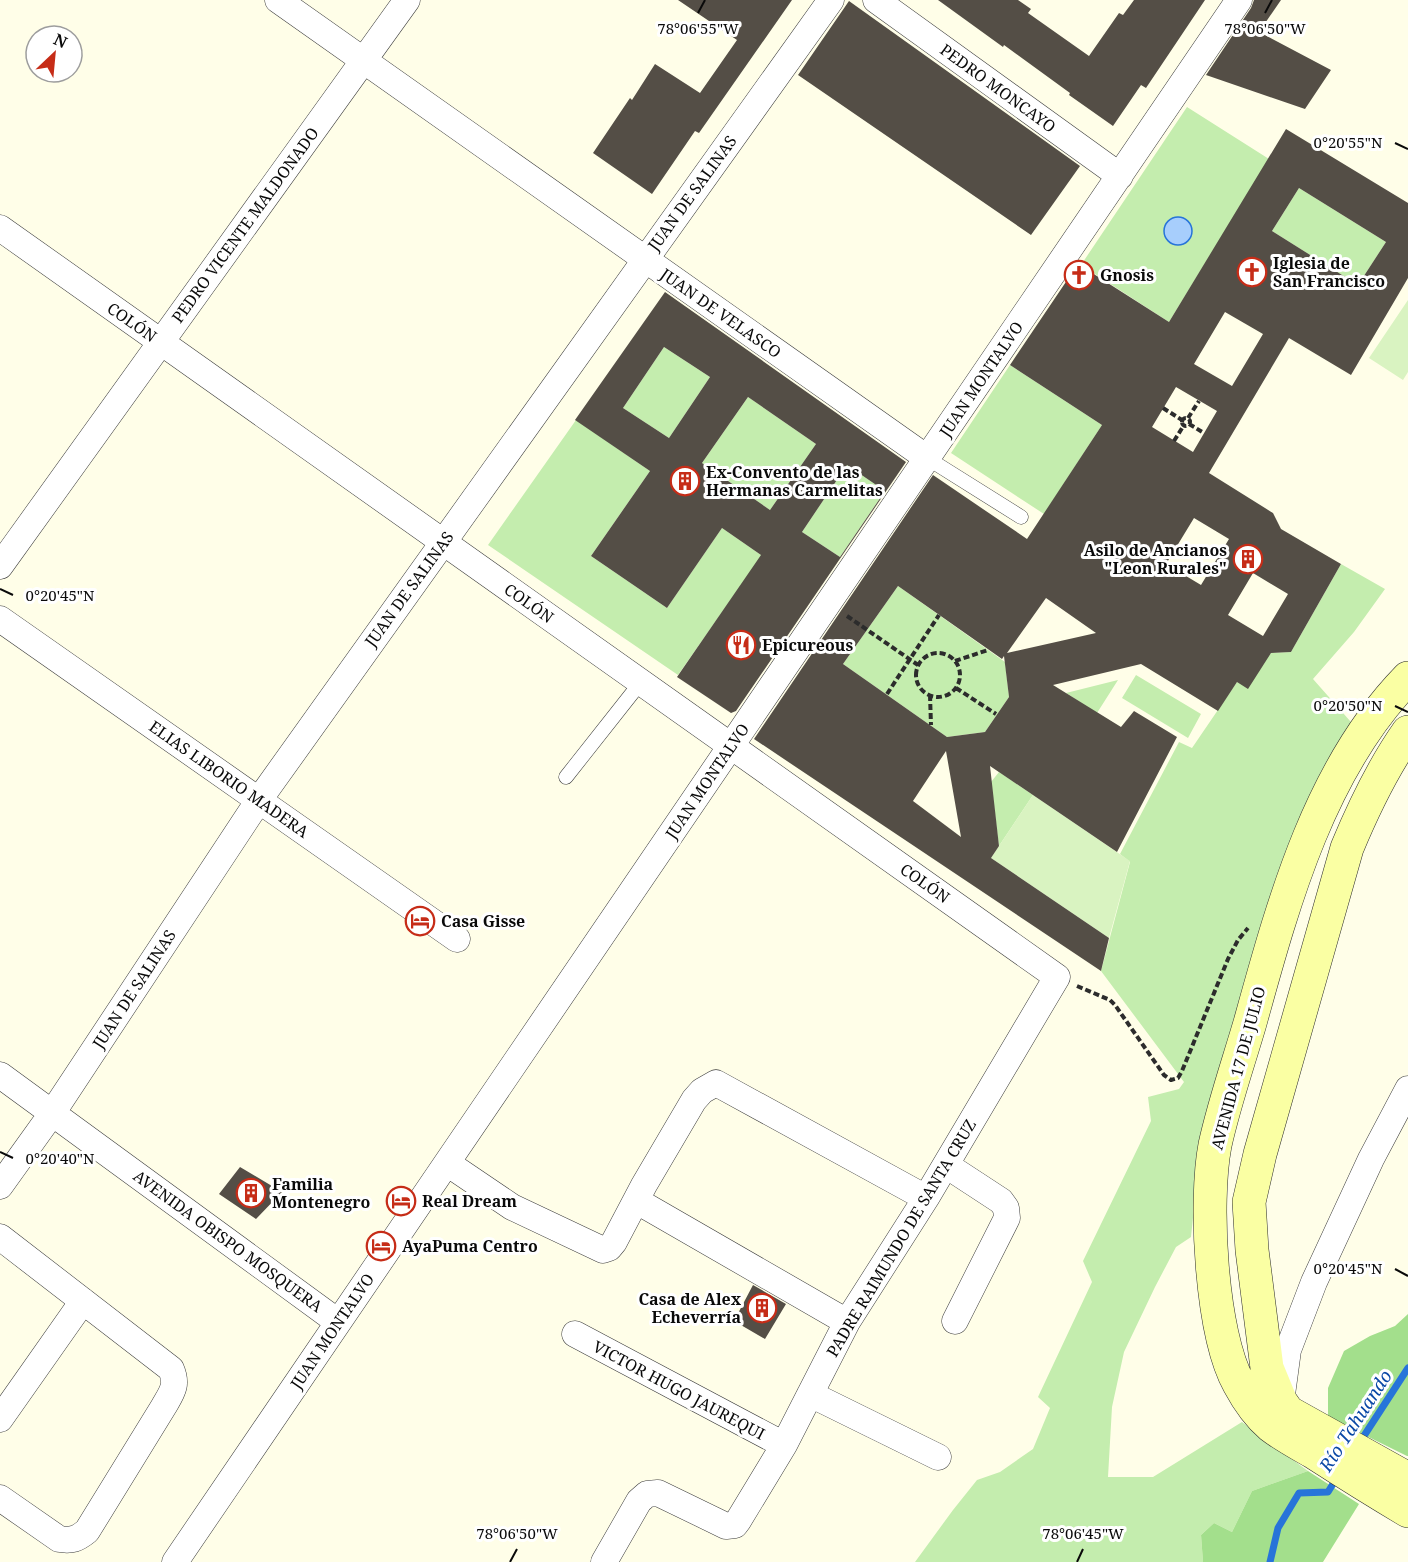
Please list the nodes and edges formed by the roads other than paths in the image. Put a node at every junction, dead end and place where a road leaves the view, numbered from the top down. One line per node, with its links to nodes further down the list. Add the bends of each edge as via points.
1 (278, 0): 6 (street, JUAN DE VELASCO)
2 (407, 0): 6 (street, PEDRO VICENTE MALDONADO)
3 (831, 0): 9 (street, JUAN DE SALINAS)
4 (876, 0): 7 (street, PEDRO MONCAYO)
5 (1239, 0): 7 (street, JUAN MONTALVO)
6 (363, 60): 9 (street, JUAN DE VELASCO); 10 (street, PEDRO VICENTE MALDONADO)
7 (1120, 176): 11 (street, JUAN MONTALVO)
8 (0, 228): 10 (street, COLÓN)
9 (645, 259): 11 (street, JUAN DE VELASCO); 13 (street, JUAN DE SALINAS)
10 (161, 342): 13 (street, COLÓN); 14 (street, PEDRO VICENTE MALDONADO)
11 (927, 458): 12 (lane, JUAN DE VELASCO); 19 (street, JUAN MONTALVO)
12 (1021, 517)
13 (443, 542): 17 (street, COLÓN); 21 (street, JUAN DE SALINAS)
14 (0, 566)
15 (0, 620): 21 (street, ELIAS LIBORIO MADERA)
16 (1408, 678): 40 (main road, AVENIDA 17 DE JULIO, via 1363,735 1313,826 1274,937 1215,1146 1211,1249 1222,1340 1237,1382 1250,1402)
17 (641, 682): 19 (street, COLÓN); 20 (lane)
18 (1408, 732): 38 (main road, via 1374,786 1347,848 1249,1202 1252,1251)
19 (731, 746): 23 (street, COLÓN); 27 (street, JUAN MONTALVO)
20 (566, 777)
21 (258, 800): 22 (street, ELIAS LIBORIO MADERA); 26 (street, JUAN DE SALINAS)
22 (457, 939)
23 (1057, 977): 28 (street, PADRE RAIMUNDO DE SANTA CRUZ)
24 (0, 1075): 26 (street, AVENIDA OBISPO MOSQUERA)
25 (1408, 1089): 38 (street)
26 (53, 1112): 29 (street, JUAN DE SALINAS); 35 (street, AVENIDA OBISPO MOSQUERA)
27 (447, 1163): 31 (street, via 512,1207 603,1250 614,1242); 35 (street, JUAN MONTALVO)
28 (946, 1165): 30 (street, PADRE RAIMUNDO DE SANTA CRUZ); 34 (street, via 1001,1201 1007,1218)
29 (0, 1186)
30 (926, 1198): 31 (street, via 716,1083 694,1100); 36 (street, PADRE RAIMUNDO DE SANTA CRUZ)
31 (637, 1201): 36 (street)
32 (0, 1237): 33 (street)
33 (83, 1301): 41 (street); 46 (street, via 171,1369 175,1378 173,1390 87,1531 77,1539 59,1539)
34 (955, 1321)
35 (338, 1322): 48 (street, JUAN MONTALVO)
36 (847, 1322): 39 (street, PADRE RAIMUNDO DE SANTA CRUZ)
37 (574, 1334): 42 (street, VICTOR HUGO JAUREQUI)
38 (1278, 1359): 40 (main road)
39 (810, 1394): 42 (street, PADRE RAIMUNDO DE SANTA CRUZ); 43 (street)
40 (1280, 1414): 44 (main road, AVENIDA 17 DE JULIO)
41 (0, 1419)
42 (784, 1445): 49 (street, PADRE RAIMUNDO DE SANTA CRUZ, via 735,1525 726,1526 658,1493 647,1494)
43 (938, 1456)
44 (1376, 1477): 45 (main road, AVENIDA 17 DE JULIO); 47 (main road, AVENIDA 17 DE JULIO)
45 (1408, 1479)
46 (0, 1498)
47 (1408, 1511)
48 (175, 1562)
49 (604, 1562)

